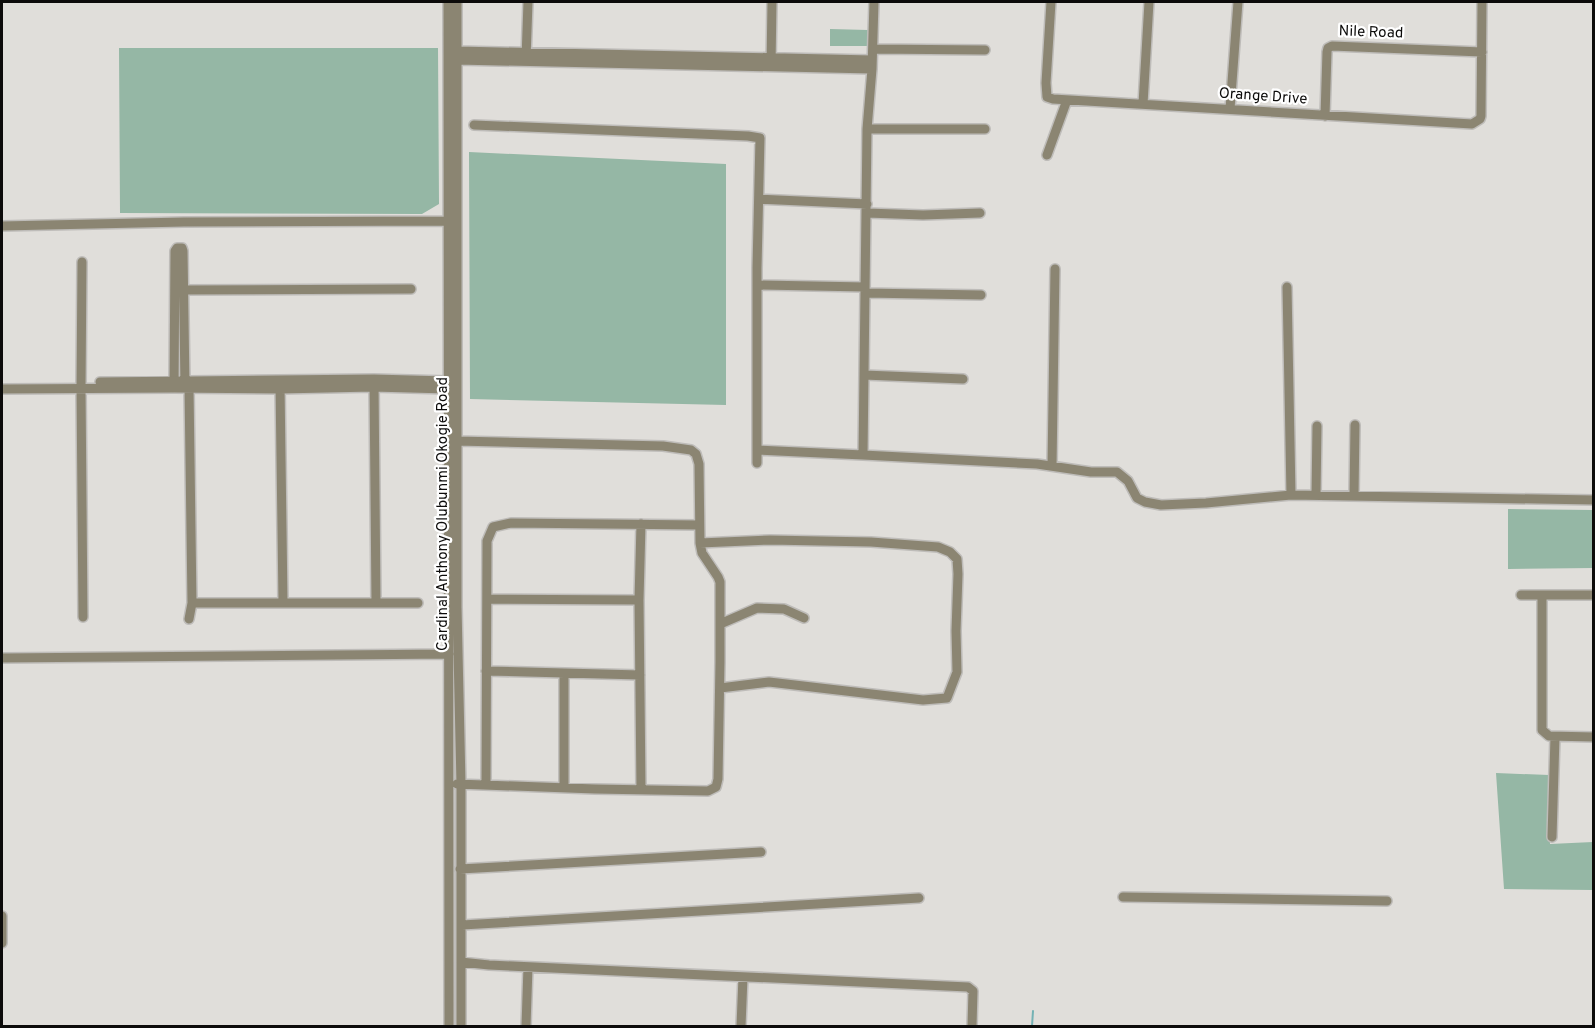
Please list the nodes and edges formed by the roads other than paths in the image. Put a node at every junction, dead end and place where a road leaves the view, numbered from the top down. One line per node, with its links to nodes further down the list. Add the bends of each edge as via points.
1 (448, 2): 28 (street, Cardinal Anthony Olubunmi Okogie Road)
2 (458, 2): 13 (street, Cardinal Anthony Olubunmi Okogie Road)
3 (528, 2): 14 (street)
4 (772, 2): 15 (street)
5 (874, 2): 10 (street)
6 (1051, 2): 17 (street, Orange Drive, via 1047,97)
7 (1149, 2): 18 (street)
8 (1238, 2): 19 (street)
9 (1482, 2): 12 (street)
10 (873, 49): 11 (street); 16 (street)
11 (985, 50)
12 (1482, 52): 20 (street, Nile Road, via 1332,46 1327,52); 20 (street, Orange Drive, via 1481,116 1472,124)
13 (458, 56): 14 (street); 38 (street, Cardinal Anthony Olubunmi Okogie Road)
14 (526, 58): 15 (street)
15 (771, 63): 16 (street)
16 (872, 65): 22 (street)
17 (1067, 100): 18 (street, Orange Drive); 24 (street)
18 (1143, 104): 19 (street, Orange Drive)
19 (1230, 109): 20 (street, Orange Drive)
20 (1325, 116)
21 (474, 125): 25 (street, via 760,138)
22 (867, 129): 23 (street); 26 (street)
23 (985, 129)
24 (1047, 155)
25 (759, 200): 26 (street); 32 (street)
26 (867, 208): 27 (street, via 924,215); 36 (street)
27 (980, 213)
28 (448, 222): 29 (street); 38 (street, Cardinal Anthony Olubunmi Okogie Road)
29 (2, 226)
30 (82, 262): 44 (street)
31 (1055, 269): 55 (street)
32 (757, 285): 36 (street); 52 (street)
33 (1287, 287): 56 (street)
34 (411, 289): 35 (street)
35 (179, 290): 43 (street); 47 (street)
36 (865, 290): 37 (street); 39 (street)
37 (981, 295)
38 (453, 331): 46 (street, Cardinal Anthony Olubunmi Okogie Road); 51 (street, Cardinal Anthony Olubunmi Okogie Road)
39 (864, 375): 40 (street); 53 (street)
40 (963, 379)
41 (2, 383): 44 (street)
42 (374, 383): 45 (street); 46 (street); 69 (street)
43 (174, 384): 44 (street); 47 (street)
44 (81, 385): 48 (street); 72 (street)
45 (280, 385): 47 (street); 68 (street)
46 (448, 385): 76 (street, Cardinal Anthony Olubunmi Okogie Road)
47 (186, 386): 70 (street)
48 (2, 389)
49 (1355, 425): 58 (street)
50 (1317, 426): 57 (street)
51 (457, 441): 61 (street, via 691,450 699,464); 85 (street, Cardinal Anthony Olubunmi Okogie Road)
52 (758, 450): 53 (street); 54 (street)
53 (863, 455): 55 (street)
54 (758, 463)
55 (1052, 466): 56 (street, via 1117,472 1128,481 1137,498 1153,504)
56 (1291, 495): 57 (street)
57 (1316, 495): 58 (street)
58 (1354, 496): 59 (street)
59 (1593, 500)
60 (641, 524): 61 (street); 66 (street, via 511,523 493,527 487,541); 67 (street)
61 (699, 525): 62 (street)
62 (700, 543): 75 (street, via 720,582); 81 (street, via 871,542 938,547 957,559 957,672 947,698 923,700 769,682)
63 (1521, 595): 64 (street)
64 (1542, 595): 65 (street); 82 (street, via 1542,730)
65 (1593, 595)
66 (487, 599): 67 (street); 78 (street)
67 (639, 600): 80 (street)
68 (283, 602): 69 (street); 70 (street)
69 (376, 602): 71 (street)
70 (192, 603): 74 (street)
71 (418, 603)
72 (83, 617)
73 (804, 618): 75 (street, via 784,609 757,608)
74 (189, 619)
75 (720, 624): 81 (street)
76 (448, 654): 77 (street); 84 (street, Cardinal Anthony Olubunmi Okogie Road)
77 (2, 658)
78 (486, 671): 79 (street); 86 (street)
79 (564, 673): 80 (street); 87 (street)
80 (640, 675): 88 (street)
81 (720, 688): 88 (street, via 716,787 708,791)
82 (1556, 737): 83 (street); 89 (street)
83 (1593, 737)
84 (448, 783): 85 (street); 101 (street, Cardinal Anthony Olubunmi Okogie Road)
85 (461, 784): 86 (street); 91 (street, Cardinal Anthony Olubunmi Okogie Road)
86 (486, 784): 87 (street)
87 (564, 787): 88 (street)
88 (640, 789)
89 (1552, 837)
90 (761, 852): 91 (street)
91 (460, 869): 96 (street, Cardinal Anthony Olubunmi Okogie Road)
92 (1123, 897): 94 (street)
93 (918, 898): 96 (street)
94 (1387, 901)
95 (2, 916): 97 (street)
96 (462, 925): 98 (street, Cardinal Anthony Olubunmi Okogie Road)
97 (2, 943)
98 (462, 962): 99 (street); 102 (street, Cardinal Anthony Olubunmi Okogie Road)
99 (528, 967): 100 (street); 103 (street)
100 (743, 977): 104 (street); 105 (street, via 968,987 973,991)
101 (449, 1026)
102 (462, 1026)
103 (526, 1026)
104 (741, 1026)
105 (972, 1026)

